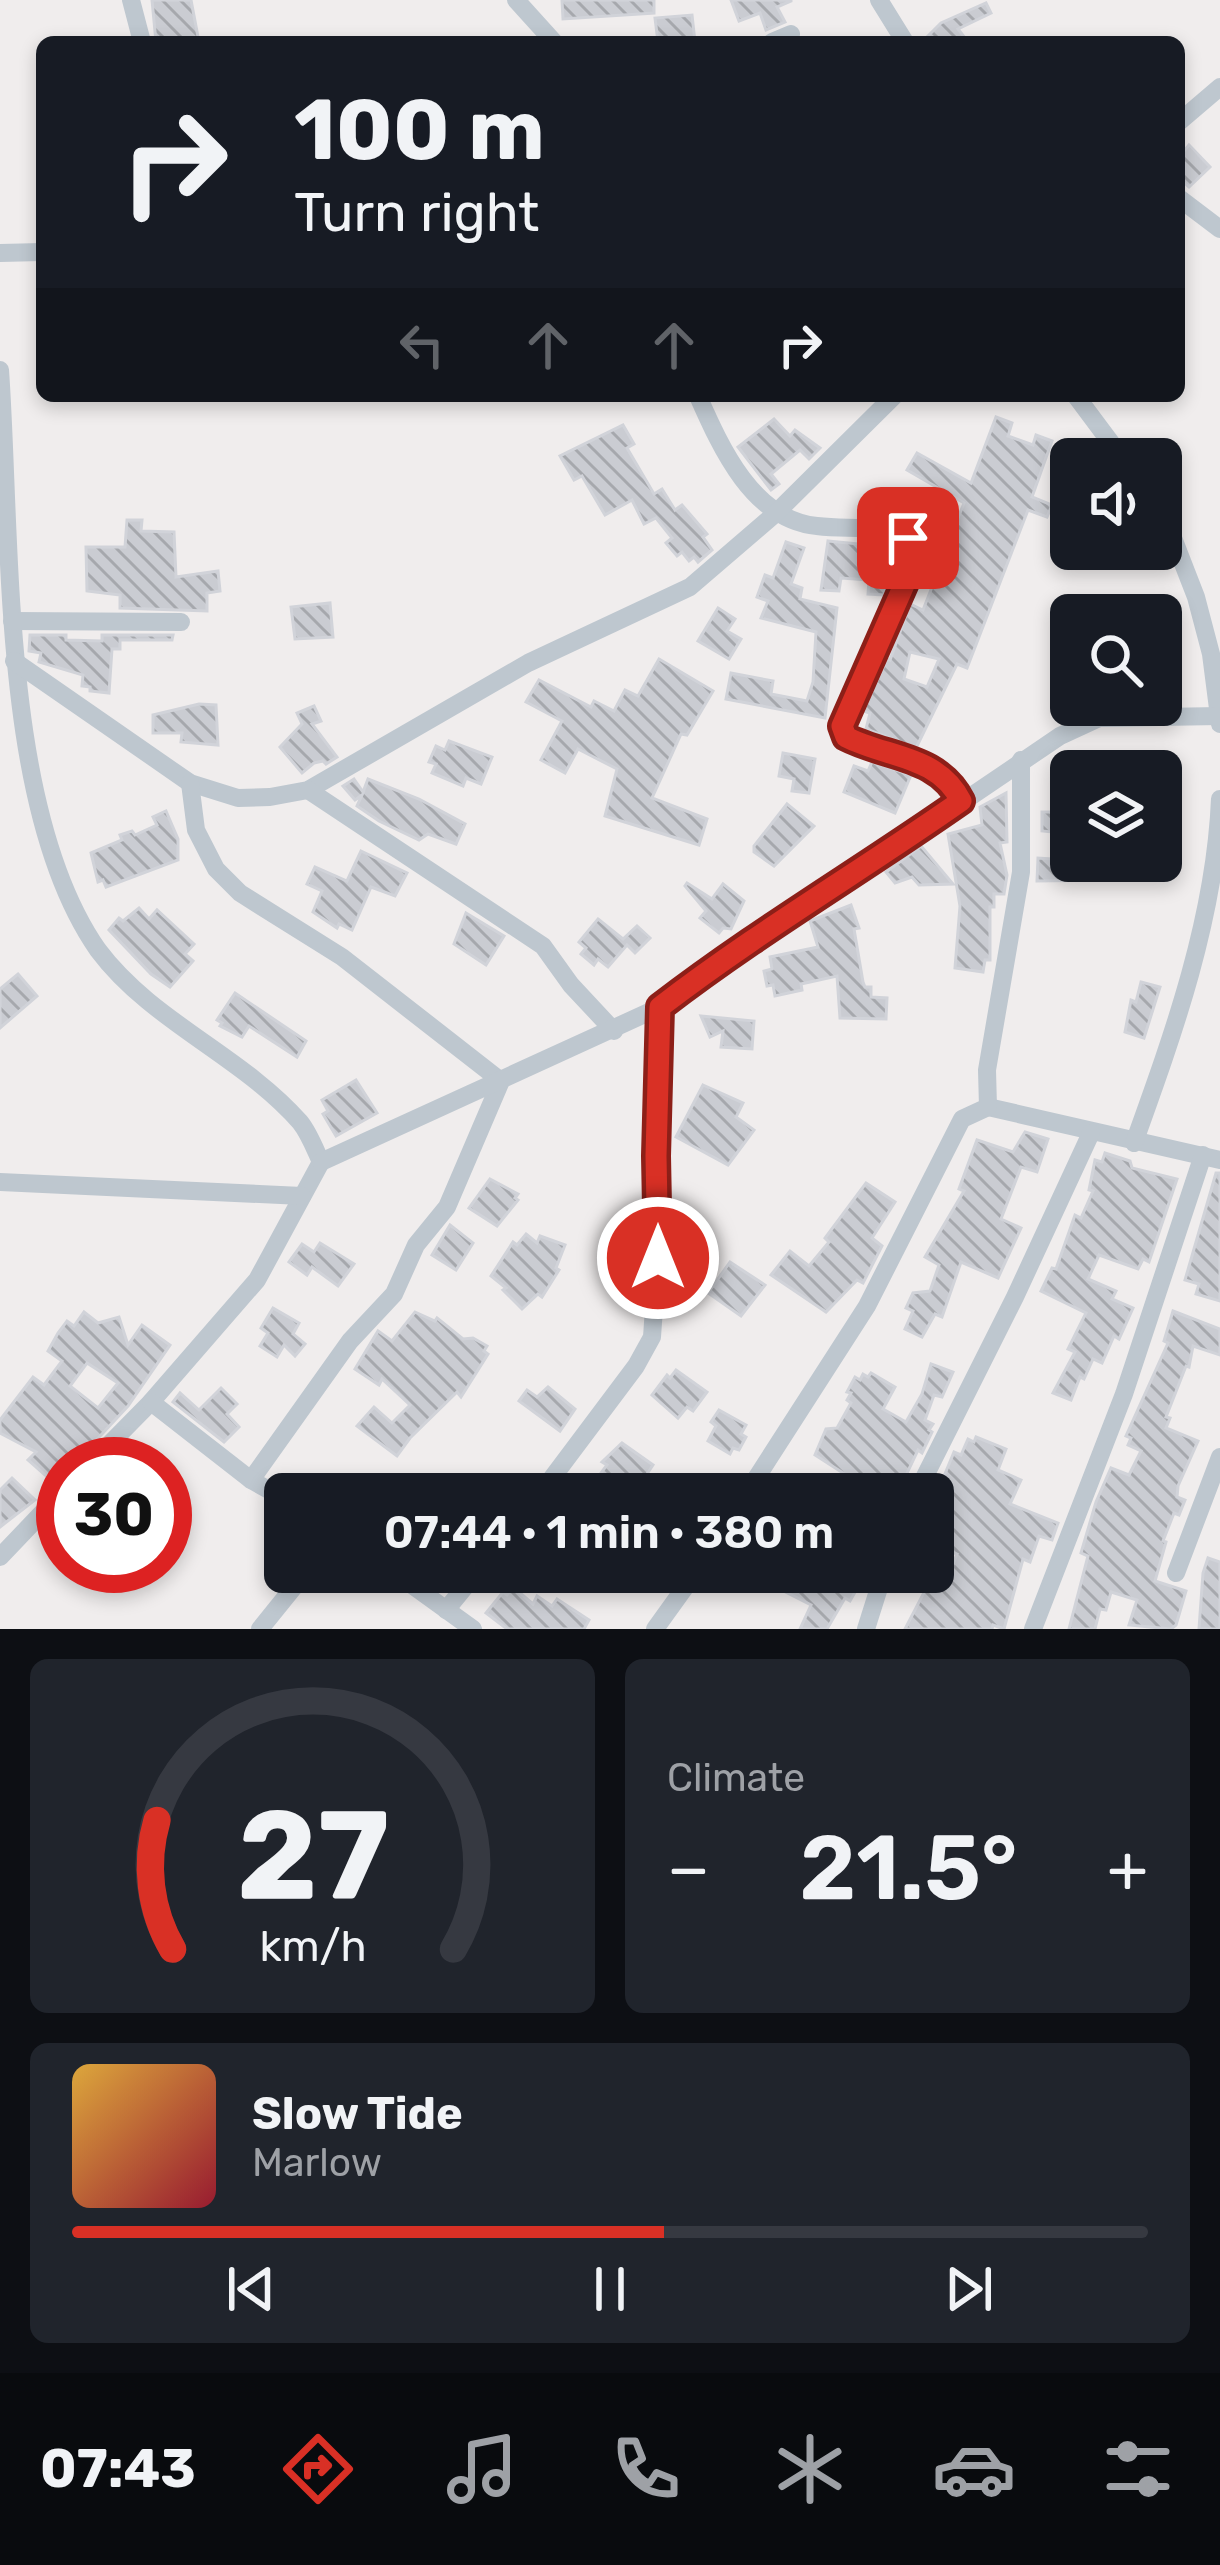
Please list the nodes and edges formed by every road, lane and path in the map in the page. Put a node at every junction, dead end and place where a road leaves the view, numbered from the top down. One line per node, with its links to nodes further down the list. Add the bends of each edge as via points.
1 (131, 0): 5 (street)
2 (515, 0): 6 (street)
3 (879, 0): 8 (street)
4 (791, 34): 7 (street)
5 (140, 36)
6 (548, 36)
7 (786, 36)
8 (901, 36)
9 (1220, 87): 10 (street)
10 (1185, 117)
11 (1185, 203): 12 (street)
12 (1220, 229)
13 (36, 252): 14 (street)
14 (0, 253)
15 (0, 370): 22 (street)
16 (701, 402): 20 (street, via 728,459)
17 (888, 402): 20 (street)
18 (1080, 402): 19 (street)
19 (1107, 438)
20 (775, 514): 28 (street, via 689,587 538,658); 30 (street, via 811,526 883,527 908,538 915,560 842,726 860,744 937,771)
21 (1182, 561): 25 (street)
22 (12, 621): 23 (street); 24 (street)
23 (181, 622)
24 (14, 661): 27 (street); 38 (street, via 45,838 97,949 160,1010 265,1088 303,1125)
25 (1219, 718): 26 (street, via 1099,718)
26 (1021, 760): 30 (street); 34 (street, via 1022,872 987,1070)
27 (190, 783): 28 (street, via 238,798); 33 (street, via 196,830 240,893 342,958)
28 (308, 790): 32 (street, via 543,946)
29 (1220, 799): 36 (street, via 1194,959)
30 (961, 801): 31 (street)
31 (660, 1007): 32 (street); 44 (street, via 652,1337)
32 (614, 1031): 33 (street)
33 (501, 1081): 38 (street); 47 (street, via 447,1207 416,1246 394,1294 350,1341)
34 (988, 1107): 35 (street); 45 (street, via 962,1119 867,1306)
35 (1091, 1133): 36 (street); 46 (street)
36 (1134, 1143): 37 (street)
37 (1212, 1158): 62 (street)
38 (321, 1162): 40 (street)
39 (0, 1182): 40 (street)
40 (302, 1196): 41 (street, via 257,1280)
41 (151, 1402): 42 (street); 47 (street)
42 (117, 1437)
43 (1220, 1457): 51 (street)
44 (556, 1473)
45 (760, 1473)
46 (927, 1473)
47 (251, 1480): 48 (street)
48 (264, 1487)
49 (36, 1517): 50 (street)
50 (2, 1550)
51 (1177, 1573)
52 (289, 1593): 58 (street)
53 (423, 1593): 57 (street)
54 (460, 1593): 57 (street)
55 (681, 1593): 60 (street)
56 (877, 1593): 61 (street)
57 (446, 1610): 59 (street)
58 (260, 1629)
59 (472, 1629)
60 (655, 1629)
61 (866, 1629)
62 (1033, 1629)

